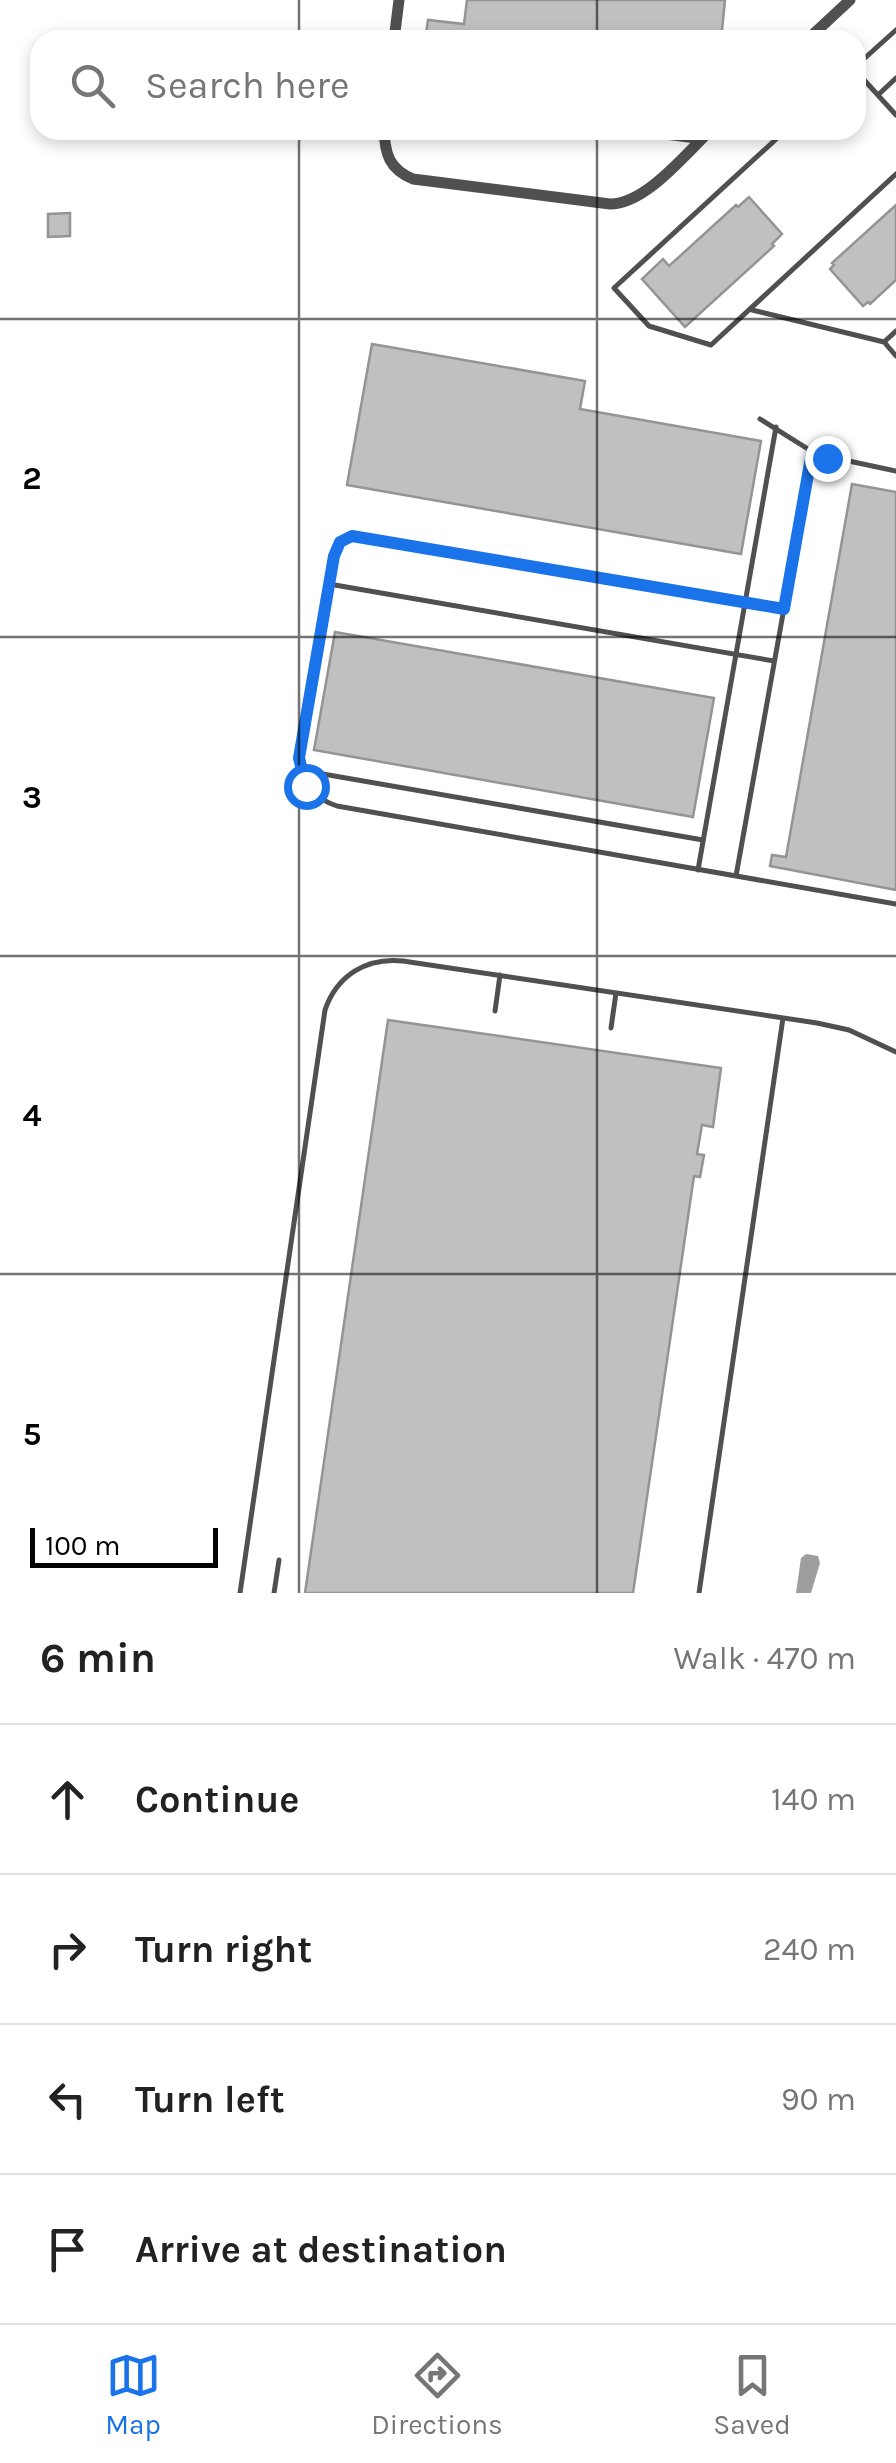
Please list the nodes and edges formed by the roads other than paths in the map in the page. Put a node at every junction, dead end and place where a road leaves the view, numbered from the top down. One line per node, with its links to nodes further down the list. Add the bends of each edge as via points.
1 (400, 0): 3 (street)
2 (850, 0): 4 (street)
3 (396, 30)
4 (818, 30)
5 (896, 30): 6 (lane)
6 (866, 59)
7 (896, 78): 9 (lane)
8 (866, 81): 9 (lane)
9 (878, 95): 10 (lane)
10 (896, 115)
11 (385, 140): 14 (street, via 388,158 412,179 610,204 641,194)
12 (691, 140): 14 (lane)
13 (775, 140): 16 (lane, via 614,288 649,326 711,345)
14 (699, 141)
15 (896, 174): 16 (lane)
16 (750, 309): 18 (lane)
17 (896, 331): 18 (lane)
18 (884, 342): 19 (lane)
19 (896, 356)
20 (760, 419): 21 (lane)
21 (776, 426): 22 (lane); 25 (lane)
22 (812, 452): 23 (lane); 26 (lane)
23 (896, 471)
24 (329, 584): 25 (lane, via 338,546 352,536); 27 (lane); 29 (lane)
25 (745, 602): 26 (lane); 27 (lane)
26 (784, 609): 28 (lane)
27 (736, 654): 28 (lane); 30 (lane)
28 (774, 661): 32 (lane)
29 (300, 770): 30 (lane); 31 (lane, via 310,791 337,806)
30 (703, 840): 31 (lane)
31 (698, 870): 32 (lane)
32 (736, 876): 33 (lane)
33 (896, 904)
34 (500, 975): 35 (lane); 36 (lane); 41 (lane, via 384,960 355,970 329,999)
35 (616, 993): 37 (lane); 38 (lane)
36 (495, 1011)
37 (783, 1018): 39 (lane, via 849,1030); 43 (lane)
38 (611, 1028)
39 (896, 1052)
40 (279, 1560): 42 (lane)
41 (240, 1593)
42 (274, 1593)
43 (699, 1593)

